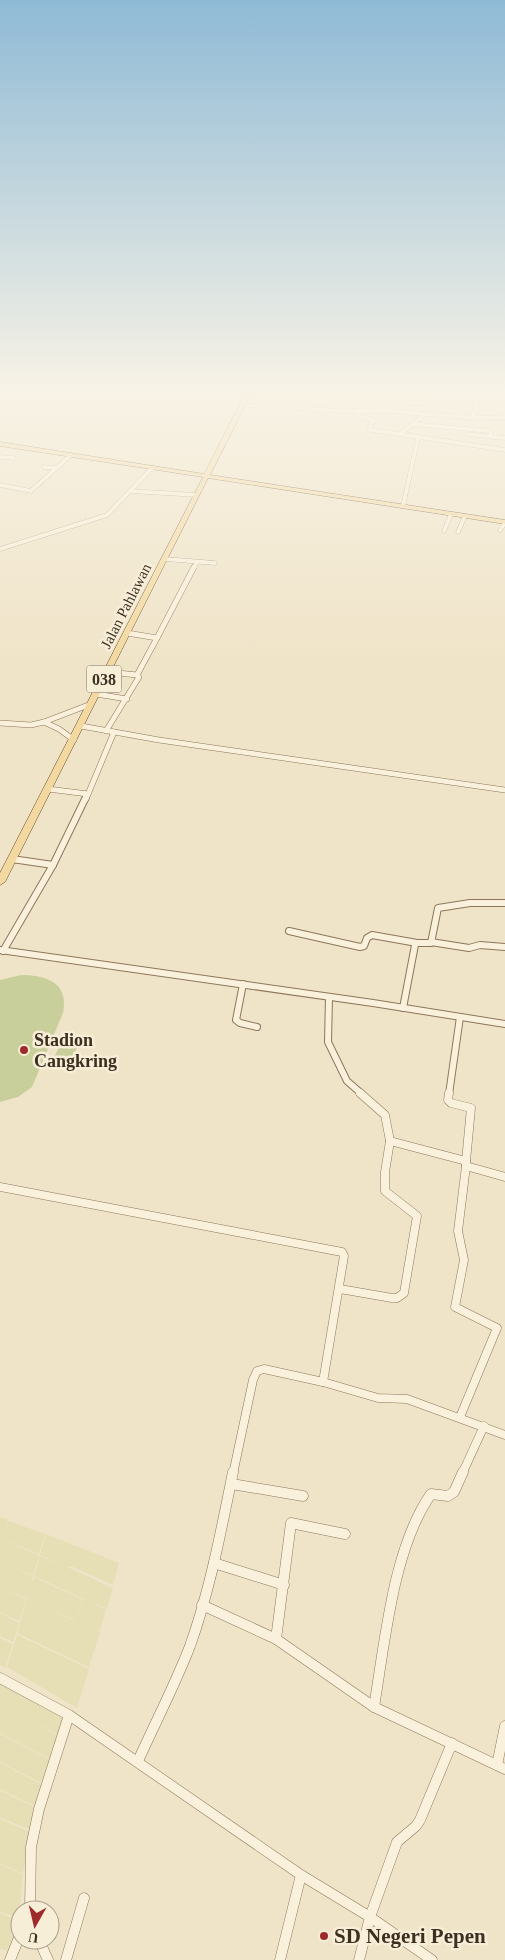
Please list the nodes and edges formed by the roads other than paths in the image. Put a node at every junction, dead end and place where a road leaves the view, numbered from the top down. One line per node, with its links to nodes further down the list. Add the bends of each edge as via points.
1 (44, 479): 6 (street, via 30,492)
2 (141, 479): 7 (street)
3 (204, 479): 8 (main road, Jalan Pahlawan / 038)
4 (229, 479): 9 (main road)
5 (409, 479): 9 (street)
6 (0, 485)
7 (130, 492): 8 (street); 16 (street, via 110,513)
8 (198, 494): 17 (main road, Jalan Pahlawan / 038)
9 (403, 506): 10 (main road)
10 (451, 516): 11 (main road); 14 (street)
11 (464, 518): 12 (main road); 15 (street)
12 (505, 523): 13 (street)
13 (500, 530)
14 (444, 531)
15 (458, 532)
16 (0, 549)
17 (168, 560): 18 (street); 20 (main road, Jalan Pahlawan / 038)
18 (197, 562): 19 (street); 21 (street)
19 (215, 564)
20 (128, 633): 21 (street); 22 (main road, Jalan Pahlawan / 038)
21 (157, 638): 23 (street)
22 (108, 672): 23 (street); 24 (main road, Jalan Pahlawan / 038)
23 (137, 675): 25 (street, via 139,680)
24 (96, 694): 25 (street); 26 (main road, Jalan Pahlawan / 038)
25 (128, 698): 30 (street)
26 (91, 704): 27 (street); 29 (main road, Jalan Pahlawan / 038)
27 (44, 722): 28 (street, via 31,725); 32 (street)
28 (0, 723)
29 (84, 727): 30 (street); 32 (main road, Jalan Pahlawan / 038)
30 (106, 730): 31 (street)
31 (114, 732): 34 (street); 35 (street)
32 (74, 740): 33 (main road, Jalan Pahlawan / 038)
33 (48, 789): 35 (street); 36 (main road, Jalan Pahlawan / 038)
34 (505, 790)
35 (88, 794): 37 (street)
36 (12, 859): 37 (street); 38 (main road, Jalan Pahlawan / 038)
37 (53, 865): 44 (street)
38 (0, 882)
39 (505, 904): 41 (street, via 486,902 439,907)
40 (289, 931): 42 (street, via 360,947 364,946 366,938 372,936)
41 (431, 942): 42 (street); 43 (street, via 469,948 480,945)
42 (417, 943): 47 (street)
43 (505, 947)
44 (2, 951): 45 (street)
45 (243, 984): 46 (street); 50 (street, via 236,1020)
46 (329, 997): 47 (street); 51 (street, via 328,1042 347,1081 385,1115)
47 (403, 1008): 48 (street)
48 (460, 1017): 49 (street); 52 (street, via 448,1100 470,1108)
49 (505, 1024)
50 (257, 1027)
51 (390, 1141): 52 (street, via 430,1150); 55 (street, via 385,1191 416,1216 404,1293 392,1298)
52 (466, 1164): 53 (street); 57 (street, via 458,1230 464,1260 456,1307 497,1328)
53 (505, 1177)
54 (0, 1187): 55 (street, via 334,1249 344,1256)
55 (340, 1289): 56 (street)
56 (323, 1382): 57 (street, via 378,1398 408,1399); 60 (street, via 264,1369 257,1371)
57 (460, 1416): 58 (street)
58 (484, 1426): 59 (street); 68 (street, via 454,1492 448,1496 431,1494 426,1498 413,1528 392,1604)
59 (505, 1435)
60 (232, 1484): 61 (street); 63 (street)
61 (303, 1496)
62 (345, 1534): 64 (street, via 291,1523)
63 (214, 1563): 64 (street); 65 (street)
64 (284, 1585): 66 (street)
65 (202, 1605): 66 (street); 72 (street, via 189,1648)
66 (276, 1639): 68 (street)
67 (0, 1678): 69 (street)
68 (374, 1706): 71 (street)
69 (69, 1715): 72 (street); 76 (street, via 32,1846)
70 (505, 1726): 73 (street)
71 (452, 1743): 73 (street); 77 (street, via 420,1820 397,1842)
72 (138, 1761): 74 (street)
73 (501, 1767)
74 (301, 1875): 77 (street); 79 (street)
75 (84, 1898): 78 (street)
76 (30, 1900)
77 (370, 1918): 80 (street); 81 (street)
78 (66, 1960)
79 (280, 1960)
80 (359, 1960)
81 (432, 1960)

